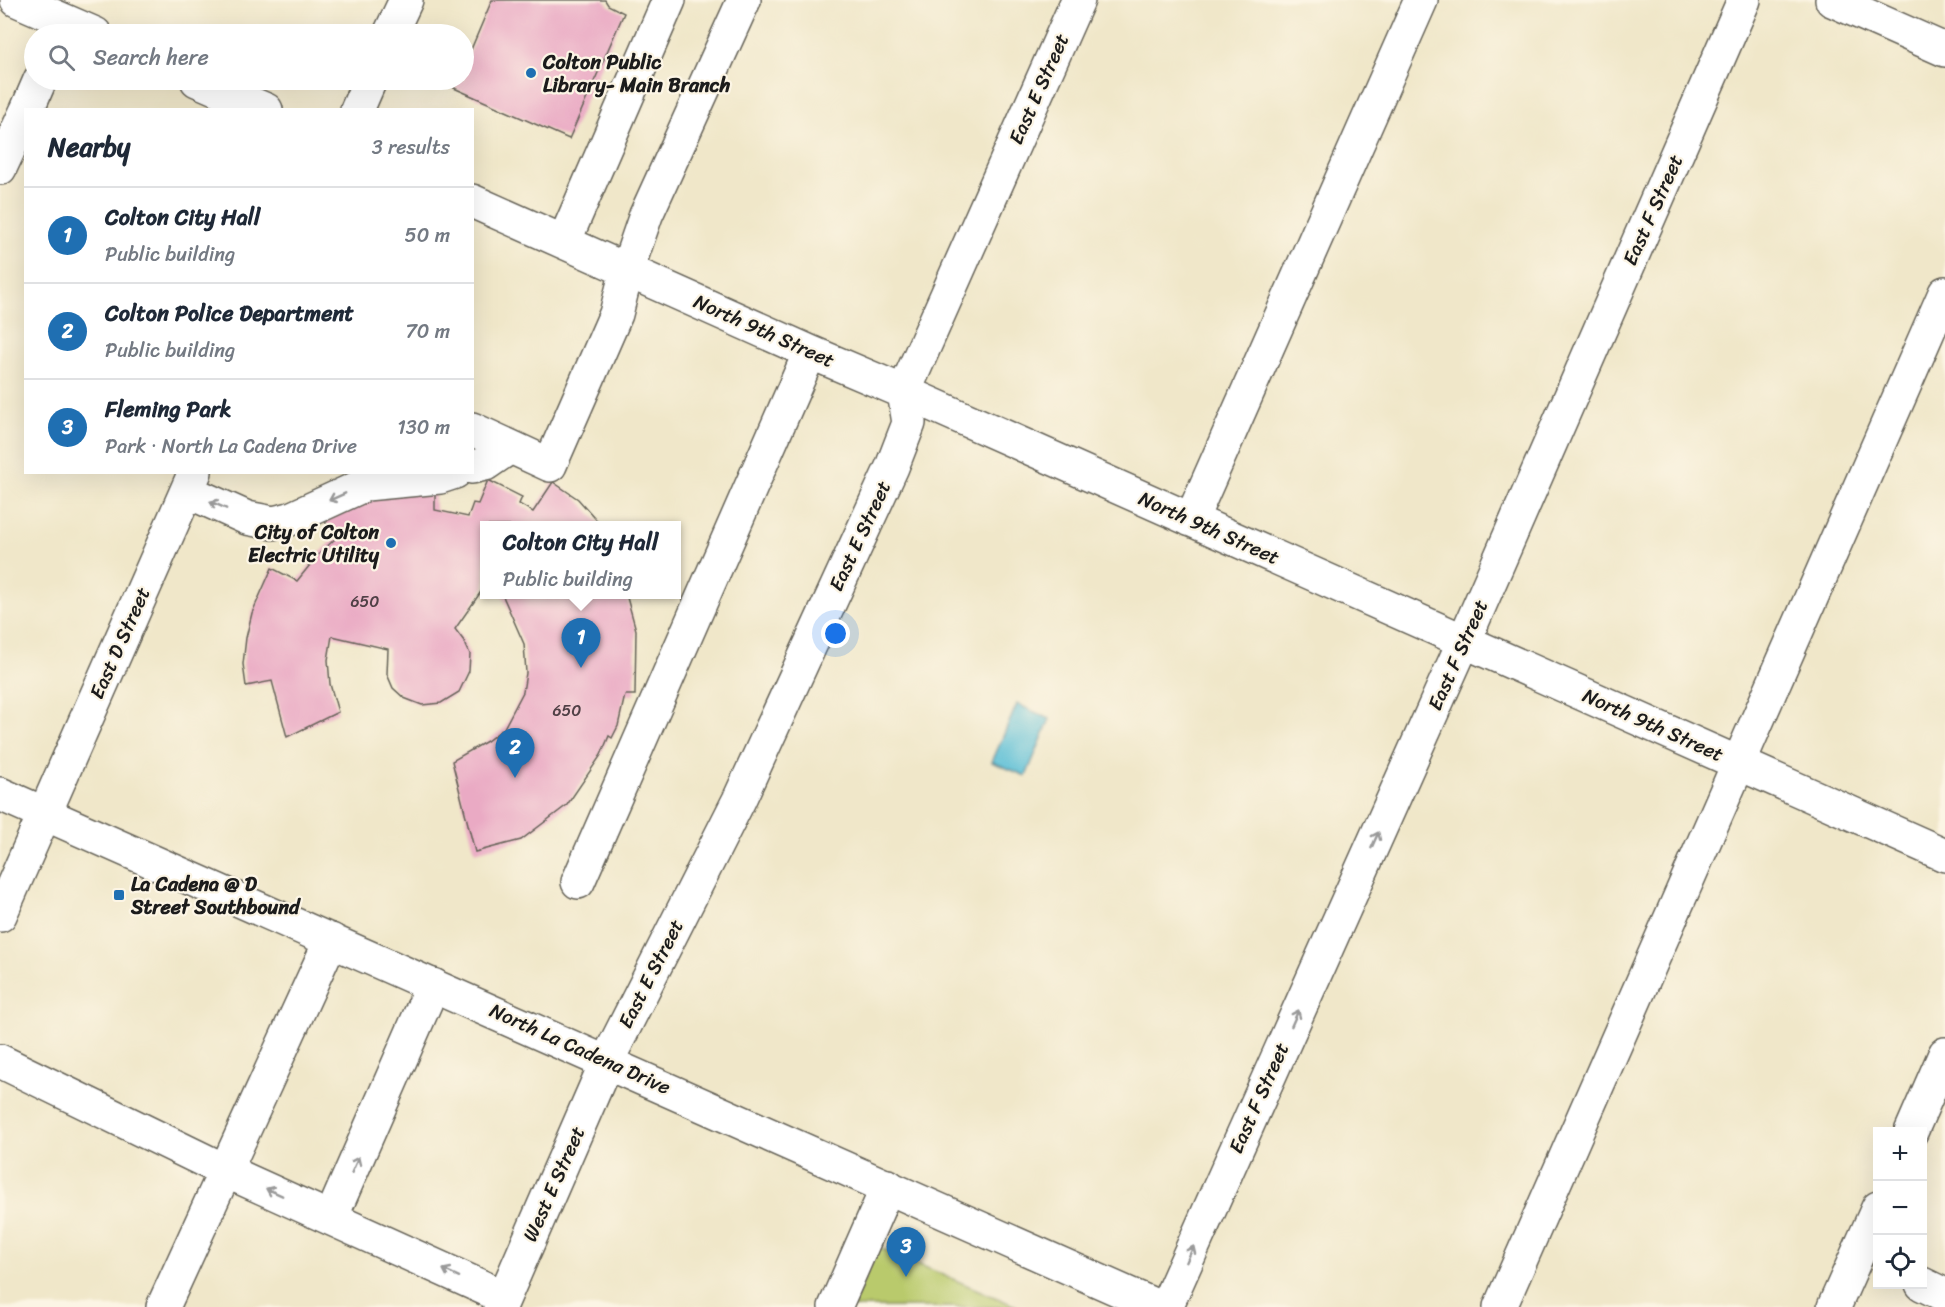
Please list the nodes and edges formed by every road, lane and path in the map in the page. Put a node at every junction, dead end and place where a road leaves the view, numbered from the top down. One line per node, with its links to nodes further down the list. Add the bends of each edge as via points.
1 (16, 0): 9 (street)
2 (406, 0): 10 (street)
3 (669, 0): 21 (street)
4 (744, 0): 22 (street, via 646,215)
5 (1078, 0): 25 (street, East E Street)
6 (1420, 0): 31 (street)
7 (1744, 0): 32 (street, East F Street)
8 (1832, 0): 11 (street)
9 (74, 23)
10 (395, 24)
11 (1945, 50)
12 (35, 90): 15 (street)
13 (220, 90): 16 (street)
14 (366, 90): 17 (street)
15 (27, 108)
16 (261, 108)
17 (358, 108)
18 (24, 115): 19 (street)
19 (0, 168)
20 (474, 202): 21 (street, North 9th Street)
21 (564, 242): 22 (street, North 9th Street)
22 (627, 270): 24 (street, North 9th Street); 27 (street, via 616,314 550,465)
23 (1945, 293): 33 (street)
24 (810, 352): 25 (street, North 9th Street); 37 (street)
25 (904, 392): 31 (street, North 9th Street); 43 (street, East E Street, via 909,423 892,467 739,800)
26 (474, 430): 27 (street)
27 (510, 447): 28 (street)
28 (474, 467)
29 (449, 474): 30 (street, one-way to 30, via 366,484 273,523 247,519)
30 (191, 482): 35 (street, East D Street)
31 (1191, 520): 32 (street, North 9th Street)
32 (1464, 641): 33 (street, North 9th Street); 57 (street, East F Street, one-way to 32)
33 (1737, 762): 36 (street, North 9th Street); 53 (street)
34 (0, 794): 35 (street, North La Cadena Drive)
35 (45, 814): 38 (street, East D Street); 39 (street, North La Cadena Drive)
36 (1945, 855)
37 (578, 882)
38 (0, 915)
39 (331, 940): 40 (street, North La Cadena Drive); 45 (street)
40 (433, 985): 43 (street, North La Cadena Drive); 47 (street, one-way to 40)
41 (1945, 1054): 44 (street)
42 (0, 1061): 45 (street)
43 (607, 1061): 46 (street, North La Cadena Drive); 52 (street, West E Street)
44 (1913, 1127)
45 (226, 1171): 47 (street, one-way to 45); 54 (street)
46 (888, 1186): 55 (street); 56 (street, North La Cadena Drive)
47 (331, 1218): 52 (street, one-way to 47)
48 (1873, 1232): 49 (street)
49 (1867, 1261): 58 (street)
50 (1927, 1286): 51 (street)
51 (1945, 1295)
52 (502, 1302)
53 (1511, 1304)
54 (163, 1307)
55 (835, 1307)
56 (1158, 1307)
57 (1166, 1307)
58 (1834, 1307)

